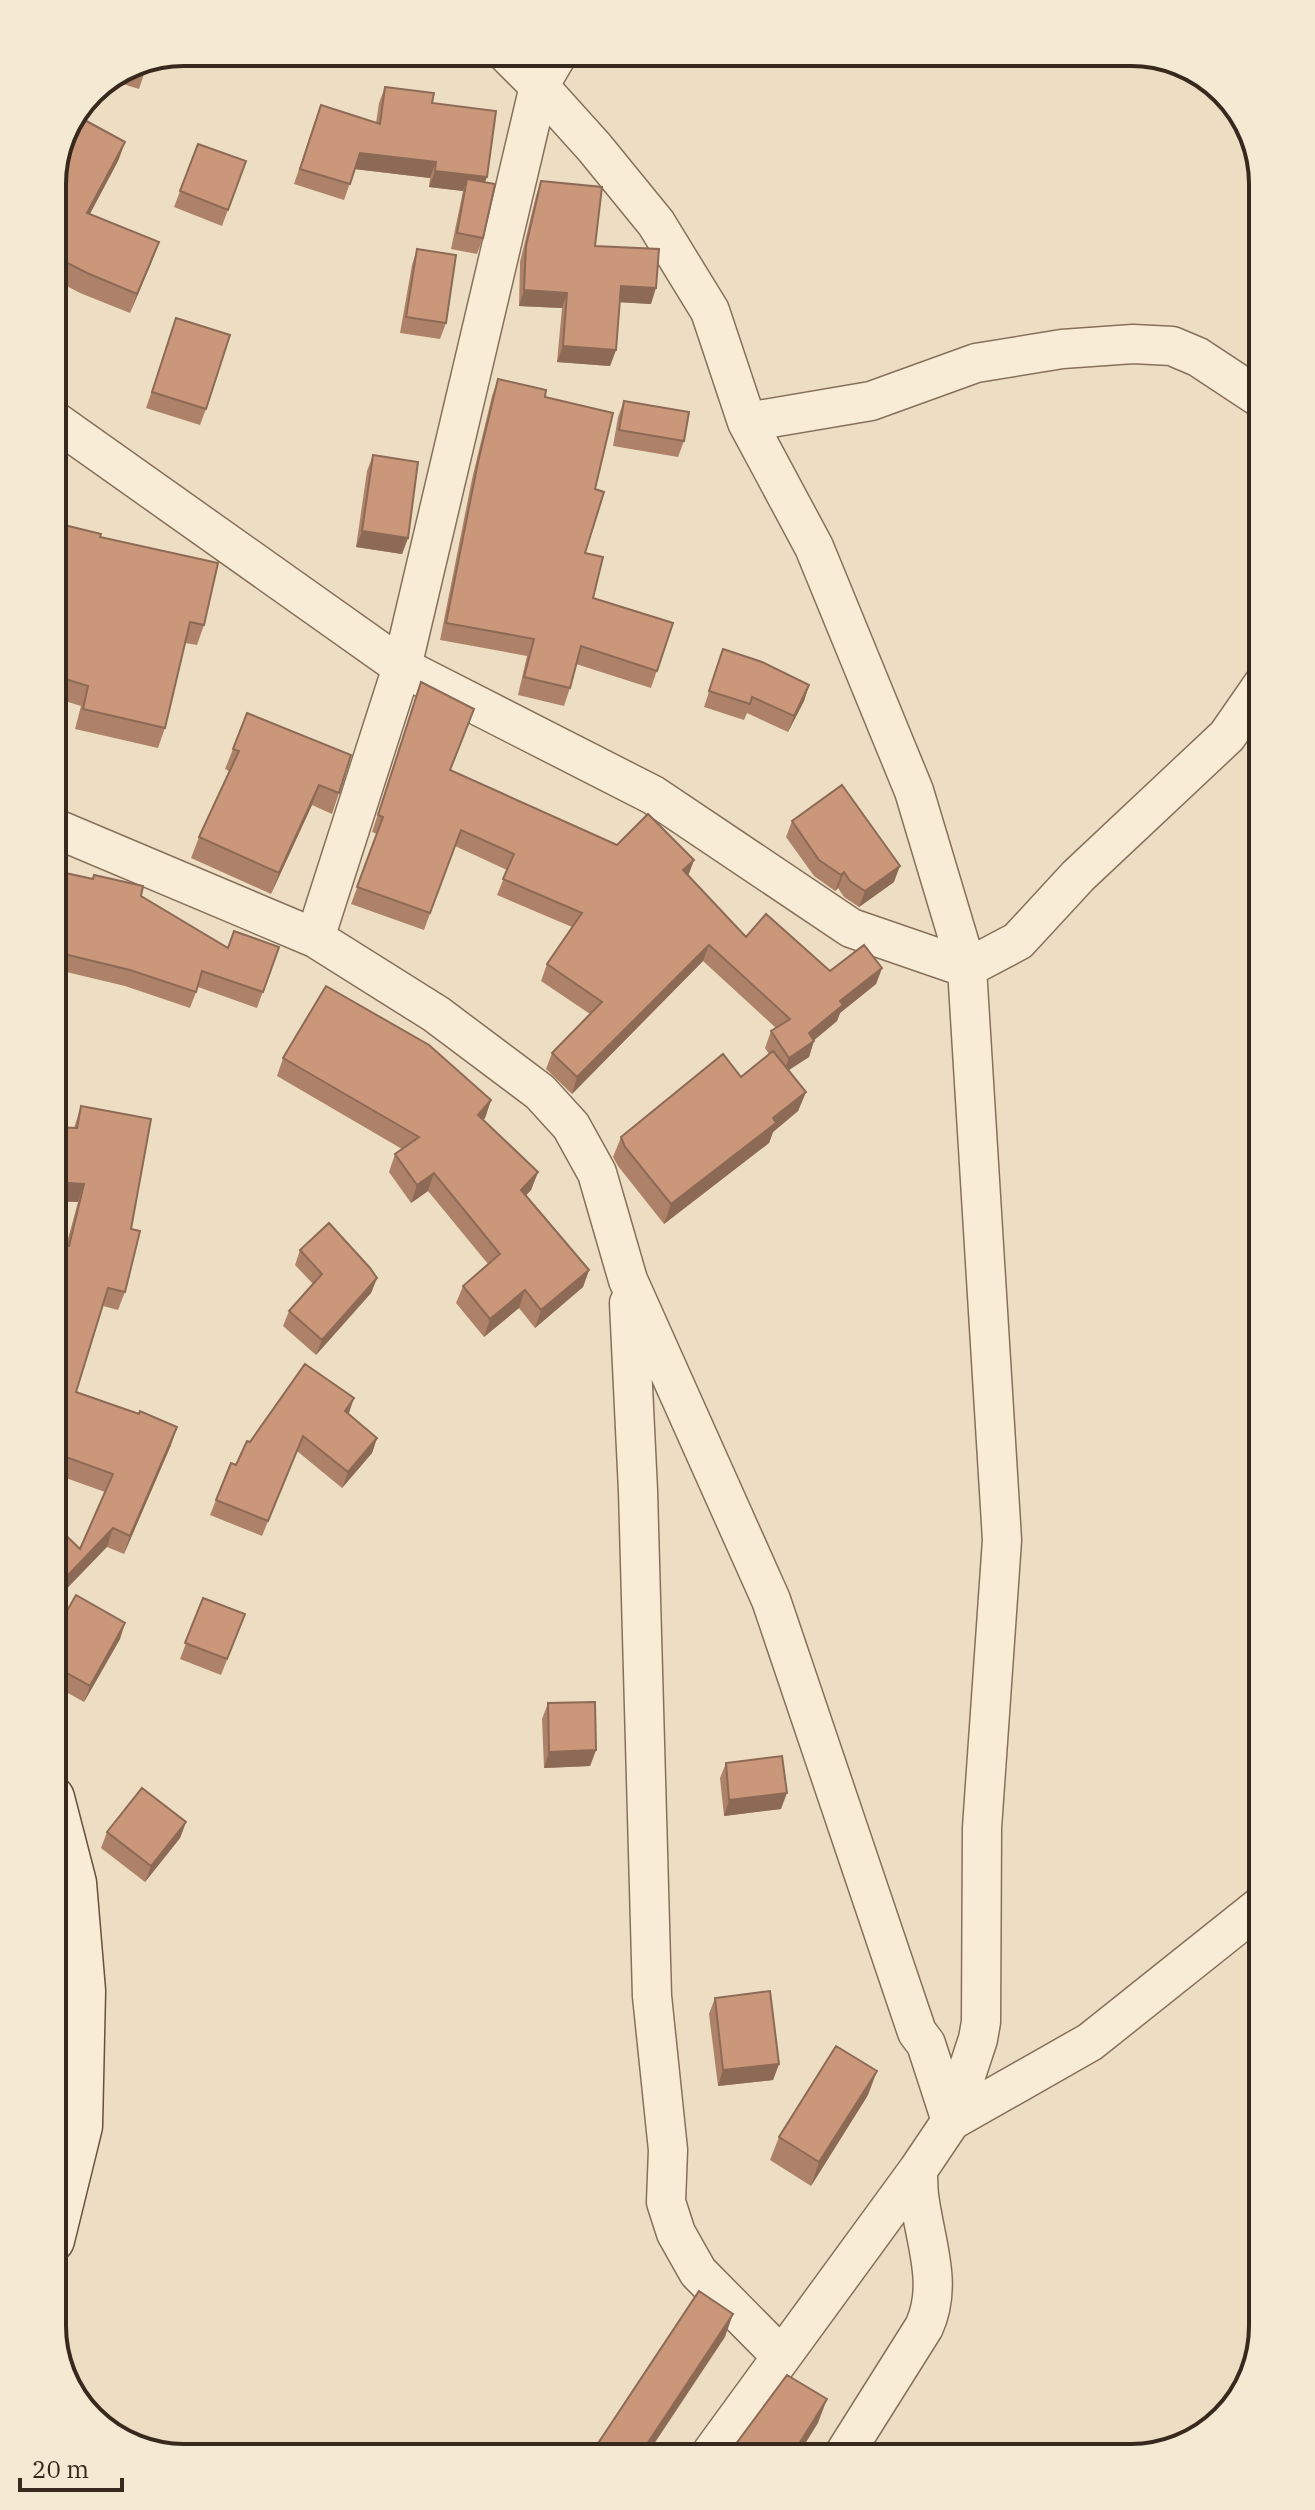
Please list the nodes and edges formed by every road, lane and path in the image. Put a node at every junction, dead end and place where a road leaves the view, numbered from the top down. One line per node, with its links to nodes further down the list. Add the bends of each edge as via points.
1 (519, 66): 3 (street)
2 (551, 66): 3 (street)
3 (539, 86): 5 (street, via 663,236 710,311); 7 (street)
4 (1249, 391): 5 (street, via 1172,346 1133,344 976,363 871,401)
5 (747, 422): 11 (street, via 814,547 914,791)
6 (66, 429): 7 (street)
7 (402, 667): 10 (street); 11 (street, via 653,795 851,928)
8 (1249, 704): 11 (street, via 1227,736 1078,876 1018,941)
9 (66, 833): 10 (street)
10 (315, 938): 12 (street, via 436,1014 540,1092 571,1126 597,1173)
11 (967, 968): 15 (street, via 1002,1540 982,1828 981,2022)
12 (628, 1280): 15 (street, via 771,1600); 18 (street, via 652,1996 668,2150 666,2202 698,2272)
13 (66, 1852): 17 (main road, via 74,1883 83,1991 80,2126)
14 (1249, 1915): 15 (street, via 1090,2042)
15 (951, 2121): 16 (street)
16 (918, 2170): 18 (street); 20 (street, via 934,2281 931,2311)
17 (66, 2183)
18 (781, 2356): 19 (street)
19 (718, 2444)
20 (850, 2444)

